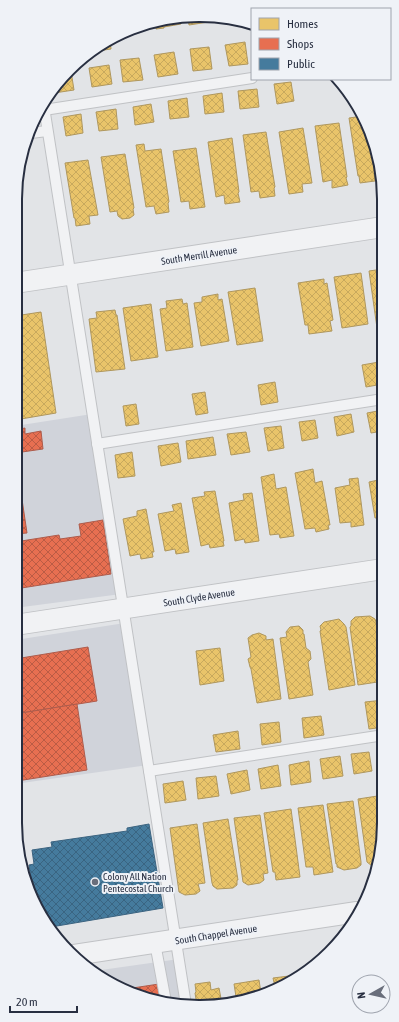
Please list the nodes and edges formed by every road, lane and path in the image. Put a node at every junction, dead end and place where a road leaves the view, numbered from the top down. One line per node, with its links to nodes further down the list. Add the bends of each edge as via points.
1 (251, 78): 2 (lane)
2 (48, 107)
3 (45, 113): 4 (lane)
4 (47, 131): 5 (lane); 7 (lane)
5 (36, 132)
6 (377, 227): 7 (street, South Merrill Avenue)
7 (70, 275): 8 (street, South Merrill Avenue); 10 (lane)
8 (22, 282)
9 (377, 400): 10 (lane)
10 (97, 444): 12 (lane)
11 (377, 570): 12 (street, South Clyde Avenue)
12 (123, 609): 13 (street, South Clyde Avenue); 15 (lane)
13 (22, 625)
14 (377, 736): 15 (lane)
15 (149, 771): 17 (lane)
16 (352, 913): 17 (street, South Chappel Avenue)
17 (176, 940): 18 (street, South Chappel Avenue); 21 (lane)
18 (155, 943): 19 (street, South Chappel Avenue); 20 (lane)
19 (80, 954)
20 (165, 997)
21 (185, 1000)

